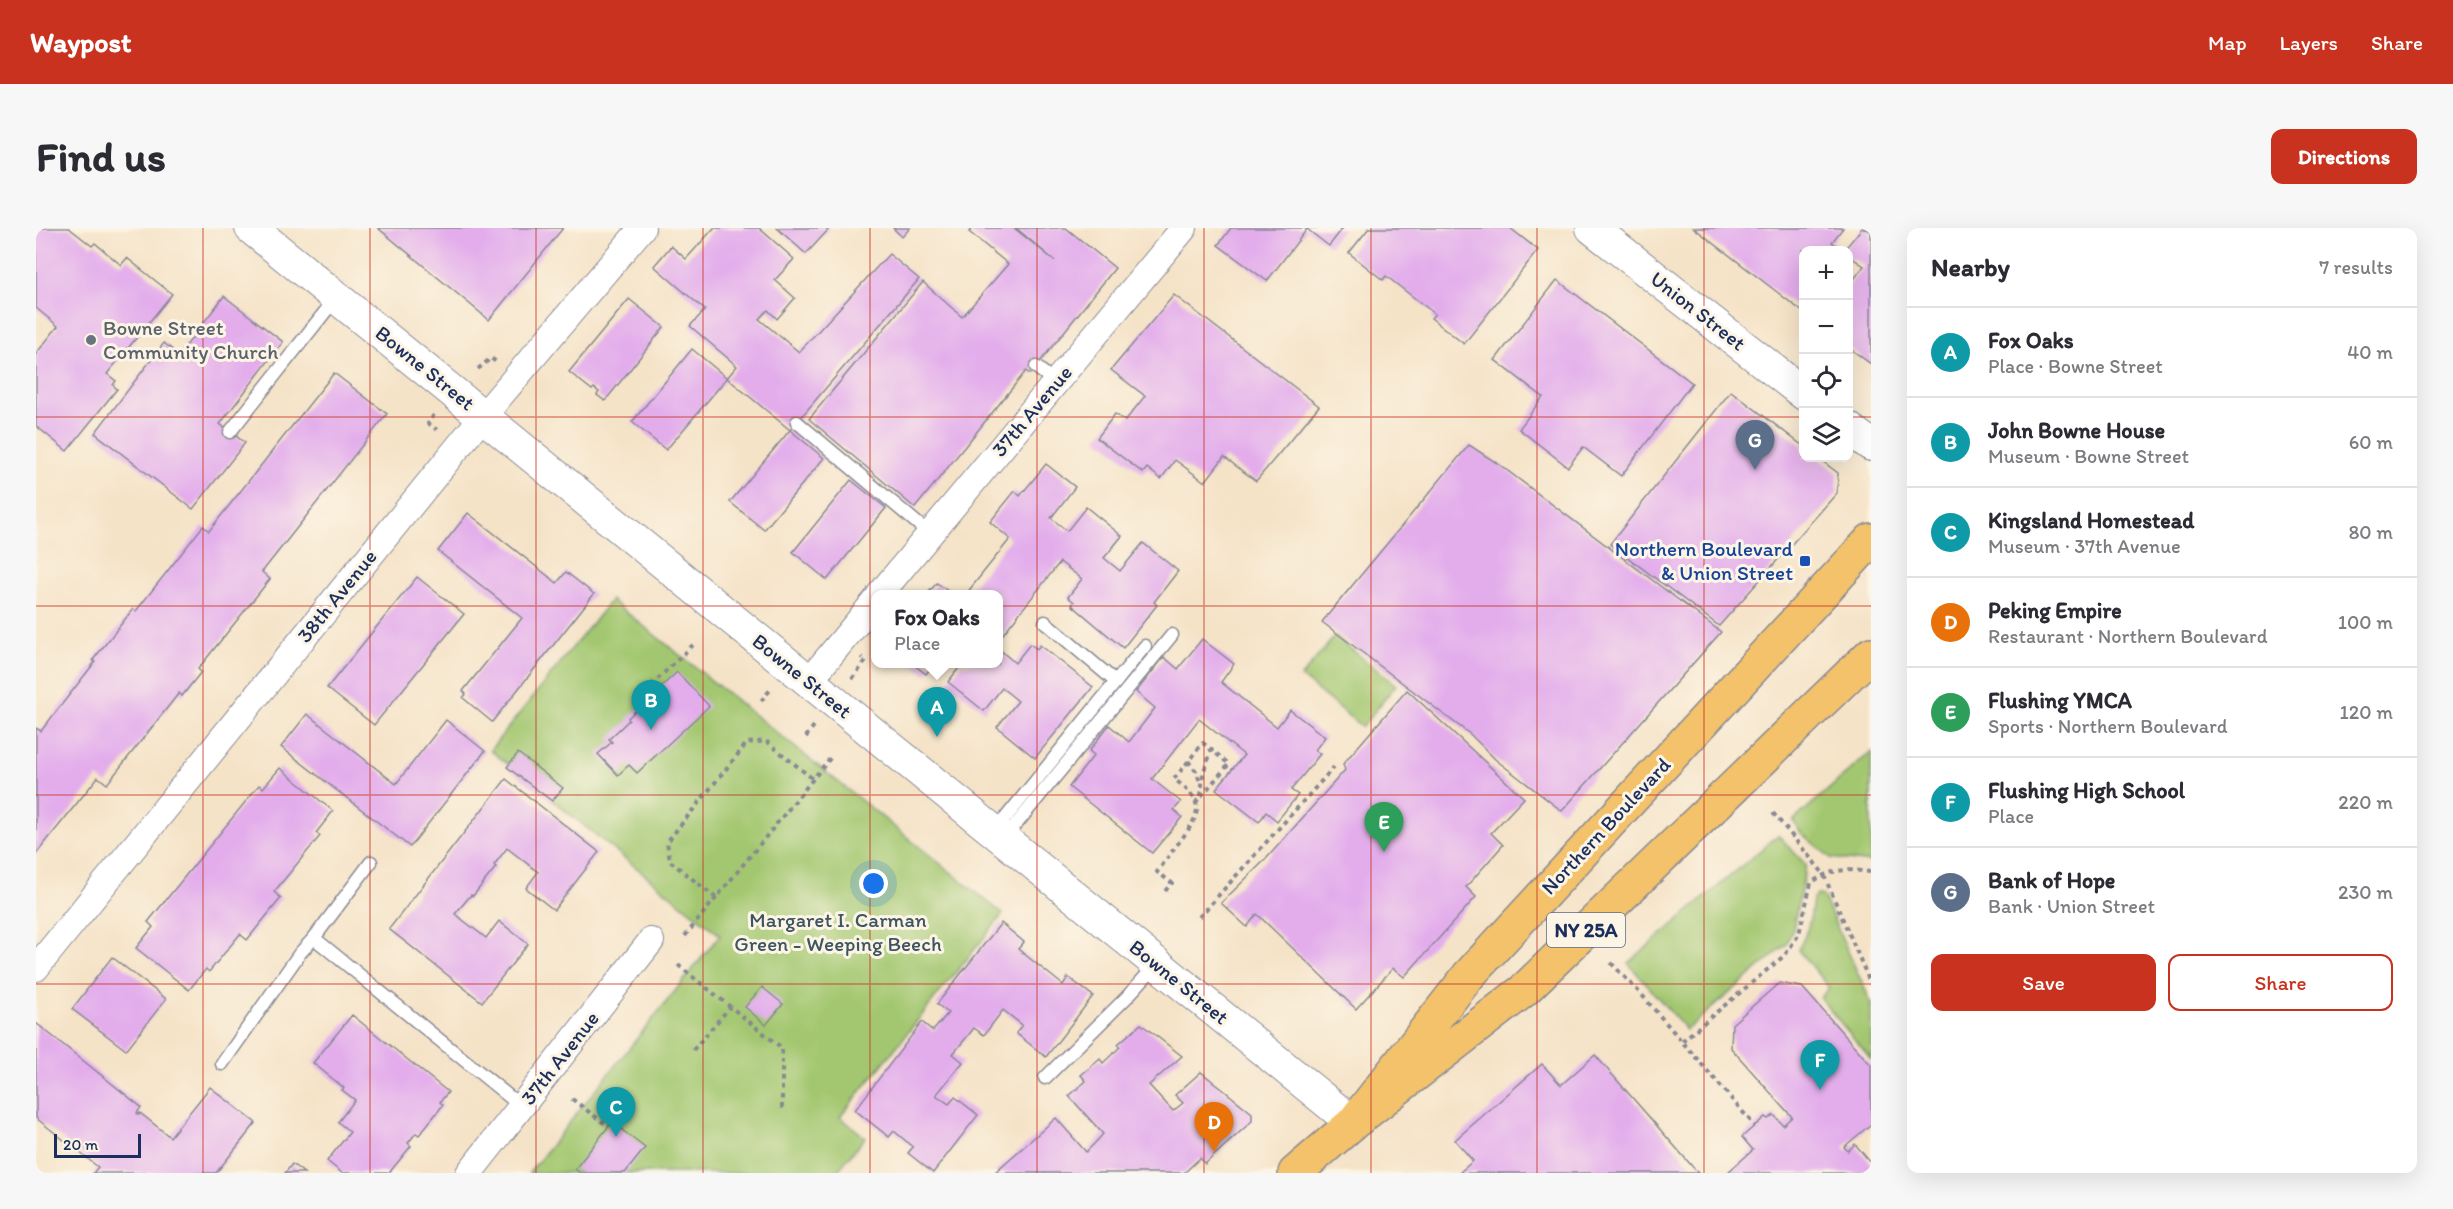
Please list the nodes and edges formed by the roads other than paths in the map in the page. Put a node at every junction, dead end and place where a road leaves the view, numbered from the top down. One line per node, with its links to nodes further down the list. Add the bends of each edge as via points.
1 (251, 228): 5 (street, Bowne Street)
2 (642, 228): 7 (street, 38th Avenue)
3 (1184, 228): 12 (street, 37th Avenue, via 1046,375)
4 (1592, 228): 6 (street, Union Street)
5 (336, 297): 7 (street, Bowne Street); 9 (lane)
6 (1799, 391)
7 (484, 415): 20 (street, Bowne Street); 27 (street, 38th Avenue)
8 (797, 422): 12 (lane)
9 (230, 432)
10 (1853, 432): 11 (street)
11 (1871, 445)
12 (930, 534): 14 (street, 37th Avenue)
13 (1871, 540): 31 (main road, Northern Boulevard / NY 25A, via 1469,975)
14 (883, 590)
15 (871, 606): 20 (street)
16 (1045, 622): 21 (lane)
17 (1172, 634): 22 (lane)
18 (1145, 646): 21 (lane)
19 (1871, 654): 31 (main road, Northern Boulevard / NY 25A, via 1523,991)
20 (809, 681): 22 (street, Bowne Street)
21 (1116, 682): 22 (lane)
22 (999, 836): 26 (street, Bowne Street)
23 (371, 862): 24 (lane)
24 (314, 938): 28 (lane); 30 (lane)
25 (651, 941): 30 (street, 37th Avenue)
26 (1157, 964): 29 (lane); 31 (street, Bowne Street)
27 (36, 968)
28 (222, 1064)
29 (1045, 1078)
30 (522, 1107): 32 (street, 37th Avenue)
31 (1353, 1123): 33 (main road, Northern Boulevard / NY 25A)
32 (469, 1173)
33 (1295, 1173)

